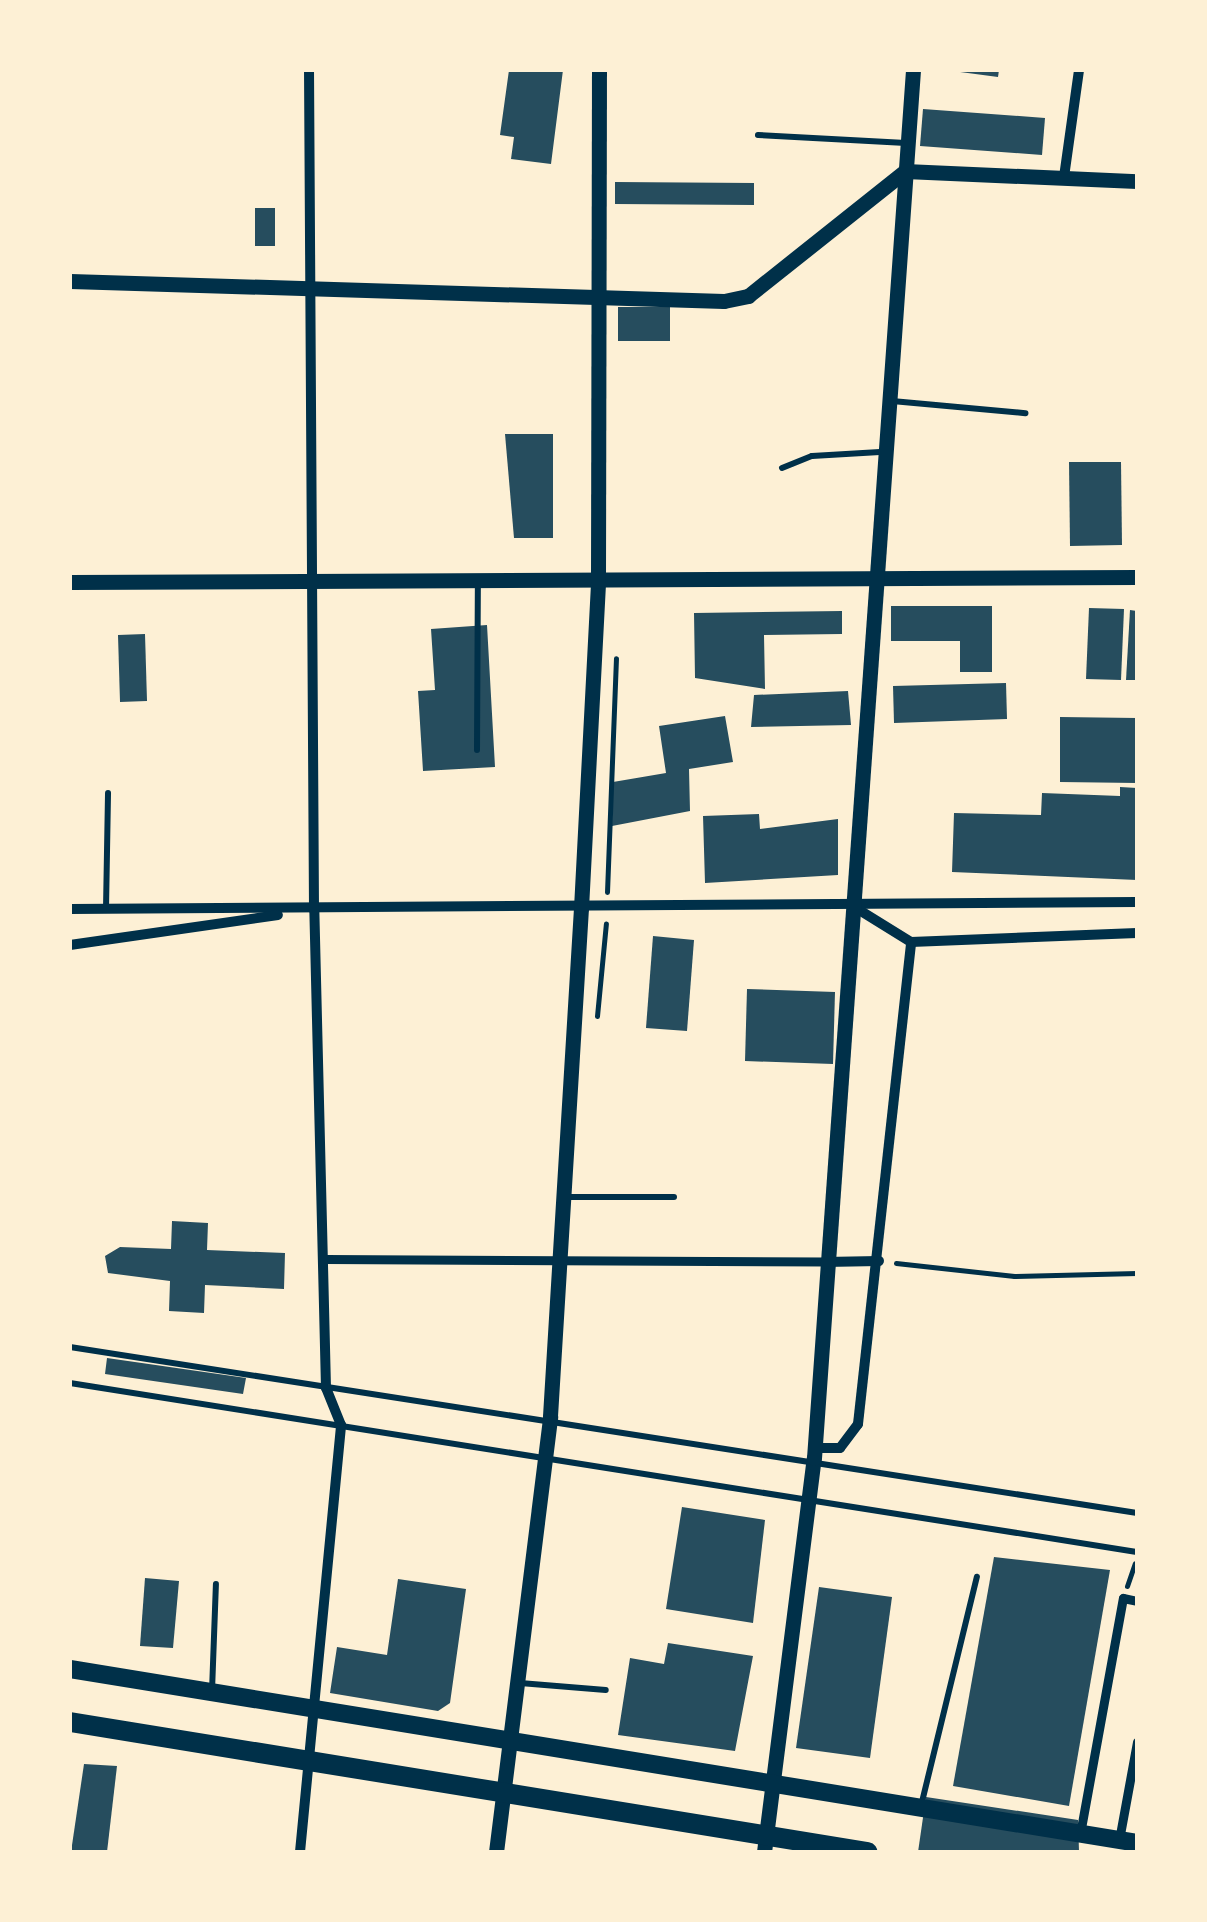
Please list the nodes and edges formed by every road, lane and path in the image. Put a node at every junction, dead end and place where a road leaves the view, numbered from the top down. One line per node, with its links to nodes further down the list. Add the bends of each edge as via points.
1 (309, 70): 11 (street)
2 (599, 70): 12 (street)
3 (913, 70): 6 (street)
4 (1079, 70): 8 (street)
5 (758, 135): 6 (lane)
6 (908, 144): 7 (street)
7 (905, 171): 8 (street); 12 (street, via 748,296); 13 (street)
8 (1064, 177): 9 (street)
9 (1137, 182)
10 (70, 281): 11 (street)
11 (308, 284): 12 (street); 21 (street)
12 (595, 296): 20 (street)
13 (883, 400): 14 (lane); 15 (street)
14 (1025, 413)
15 (880, 452): 16 (lane, via 812,456); 18 (street)
16 (782, 468)
17 (1137, 577): 18 (street)
18 (872, 578): 20 (street); 27 (street)
19 (478, 580): 20 (street); 21 (street); 23 (lane)
20 (598, 580): 26 (street)
21 (309, 581): 22 (street); 30 (street)
22 (70, 582)
23 (477, 750)
24 (108, 793): 29 (lane)
25 (1137, 902): 27 (street)
26 (581, 908): 27 (street); 30 (street); 34 (street)
27 (856, 908): 32 (street); 38 (street)
28 (70, 909): 29 (street)
29 (106, 909): 30 (street)
30 (314, 910): 33 (street); 36 (street)
31 (1137, 933): 32 (street)
32 (911, 942): 39 (street)
33 (70, 945)
34 (563, 1197): 35 (lane); 37 (street)
35 (674, 1197)
36 (326, 1259): 37 (street); 43 (street)
37 (559, 1262): 38 (street); 45 (street)
38 (826, 1262): 39 (street); 46 (street)
39 (878, 1262): 40 (path, via 1014,1276); 46 (street, via 858,1424 840,1448)
40 (1137, 1274)
41 (70, 1348): 43 (lane)
42 (70, 1383): 44 (lane)
43 (326, 1388): 44 (street); 45 (lane)
44 (342, 1425): 47 (lane); 60 (street)
45 (549, 1428): 47 (street); 48 (lane)
46 (814, 1448): 48 (street)
47 (547, 1453): 49 (lane); 57 (street)
48 (812, 1469): 49 (street); 50 (lane)
49 (809, 1499): 51 (lane); 65 (street)
50 (1137, 1513)
51 (1137, 1554): 54 (path)
52 (977, 1577): 67 (lane)
53 (216, 1584): 59 (lane)
54 (1123, 1598): 55 (street); 68 (street)
55 (1137, 1601)
56 (70, 1669): 59 (main road)
57 (518, 1682): 58 (lane); 62 (street)
58 (606, 1690)
59 (212, 1692): 60 (main road)
60 (316, 1710): 62 (main road); 64 (street)
61 (70, 1722): 64 (main road)
62 (513, 1741): 65 (main road); 66 (street)
63 (1137, 1742): 69 (street)
64 (310, 1761): 66 (main road); 71 (street)
65 (773, 1783): 67 (main road); 70 (street)
66 (505, 1793): 70 (main road); 72 (street)
67 (921, 1808): 68 (main road)
68 (1080, 1834): 69 (main road)
69 (1128, 1842)
70 (765, 1844): 73 (main road)
71 (300, 1852)
72 (496, 1852)
73 (867, 1852)

